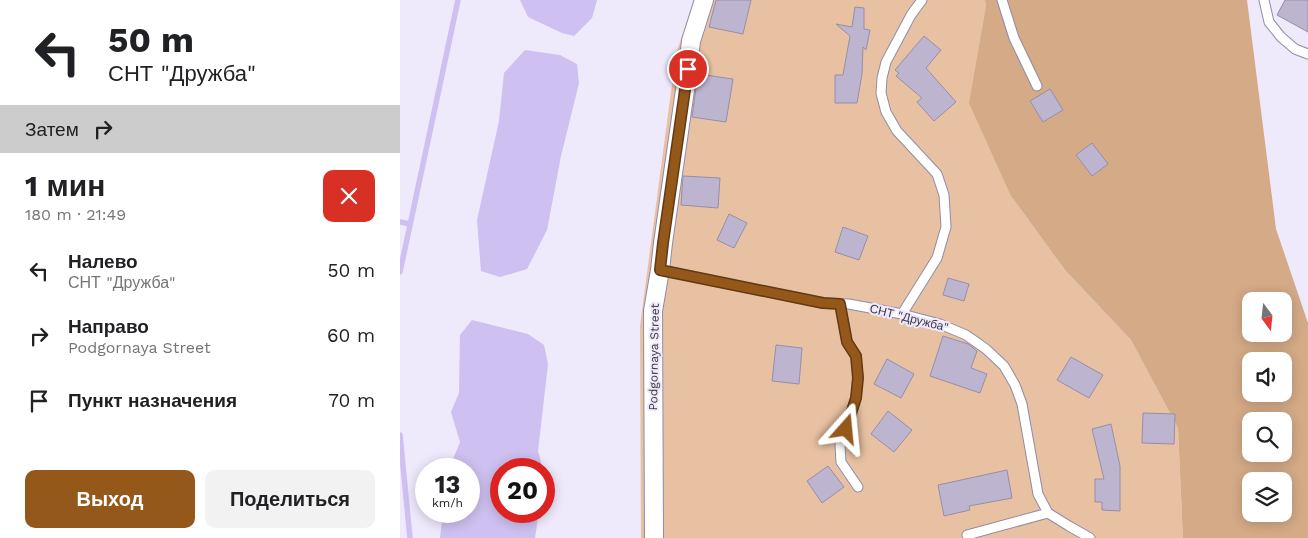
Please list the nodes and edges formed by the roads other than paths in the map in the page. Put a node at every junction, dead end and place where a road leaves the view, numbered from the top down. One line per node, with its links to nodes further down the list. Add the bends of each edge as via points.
1 (704, 0): 7 (street, Podgornaya Street, via 691,41)
2 (922, 0): 9 (lane, via 886,62 882,93 886,112 897,131 937,174 944,194 946,228 937,258)
3 (1002, 0): 6 (lane, via 1014,38)
4 (1264, 0): 5 (lane, via 1269,22 1295,50)
5 (1308, 54)
6 (1037, 86)
7 (660, 270): 8 (lane, СНТ "Дружба"); 13 (street, Podgornaya Street, via 653,311)
8 (840, 304): 9 (lane, СНТ "Дружба"); 10 (lane, via 847,342 856,356 858,378 856,398 840,445 841,462)
9 (902, 314): 11 (lane, СНТ "Дружба", via 966,335 986,348 1004,366 1022,404 1038,494)
10 (858, 487)
11 (1048, 513): 12 (lane); 14 (lane)
12 (967, 535)
13 (654, 538)
14 (1090, 538)

